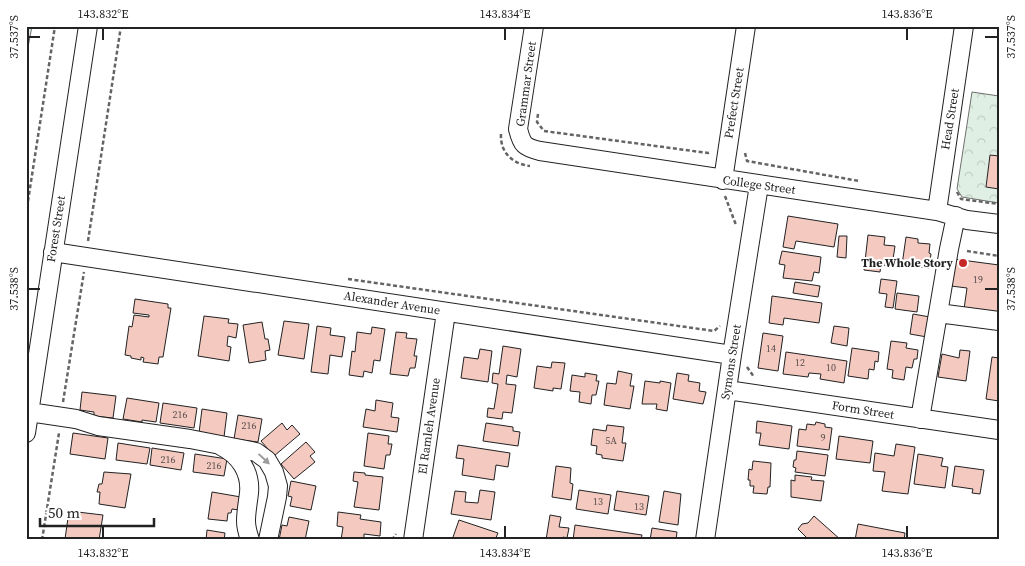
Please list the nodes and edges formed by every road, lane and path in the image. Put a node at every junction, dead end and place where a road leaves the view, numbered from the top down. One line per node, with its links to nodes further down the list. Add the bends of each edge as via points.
1 (55, 26): 15 (path)
2 (88, 26): 22 (street, Forest Street)
3 (121, 26): 21 (path)
4 (534, 26): 8 (street, Grammar Street, via 518,129)
5 (746, 26): 11 (street, Prefect Street)
6 (964, 26): 18 (street, Head Street)
7 (537, 122): 9 (path, via 544,131)
8 (521, 141): 11 (street, College Street, via 528,148 540,152)
9 (708, 153)
10 (747, 161): 12 (path)
11 (723, 180): 13 (street, College Street)
12 (865, 182)
13 (759, 185): 18 (street, College Street); 30 (street, Symons Street)
14 (26, 186): 15 (path)
15 (30, 187): 19 (path)
16 (999, 204): 17 (path)
17 (959, 207): 18 (street, College Street); 20 (street, College Street, via 967,220); 27 (street)
18 (937, 211)
19 (26, 214)
20 (999, 224)
21 (88, 242)
22 (53, 252): 26 (street, Alexander Avenue); 31 (street, Forest Street)
23 (967, 252): 24 (path)
24 (999, 256)
25 (343, 278): 29 (path, via 714,331)
26 (446, 312): 30 (street, Alexander Avenue); 41 (street, El Ramleh Avenue)
27 (938, 313): 28 (street); 35 (street)
28 (999, 321)
29 (721, 325)
30 (740, 356): 32 (path); 33 (street, Symons Street)
31 (32, 361): 34 (street, Forest Street)
32 (747, 368)
33 (727, 390): 35 (street, Form Street); 42 (street, Symons Street)
34 (29, 412): 37 (street, Forest Street); 38 (street)
35 (920, 419): 36 (street, Form Street)
36 (999, 430)
37 (26, 433)
38 (218, 445): 39 (street, via 237,456 246,470 249,492 245,522); 40 (street, one-way to 40, via 256,452 267,460 274,472 278,486)
39 (250, 540)
40 (268, 540)
41 (413, 540)
42 (705, 540)

